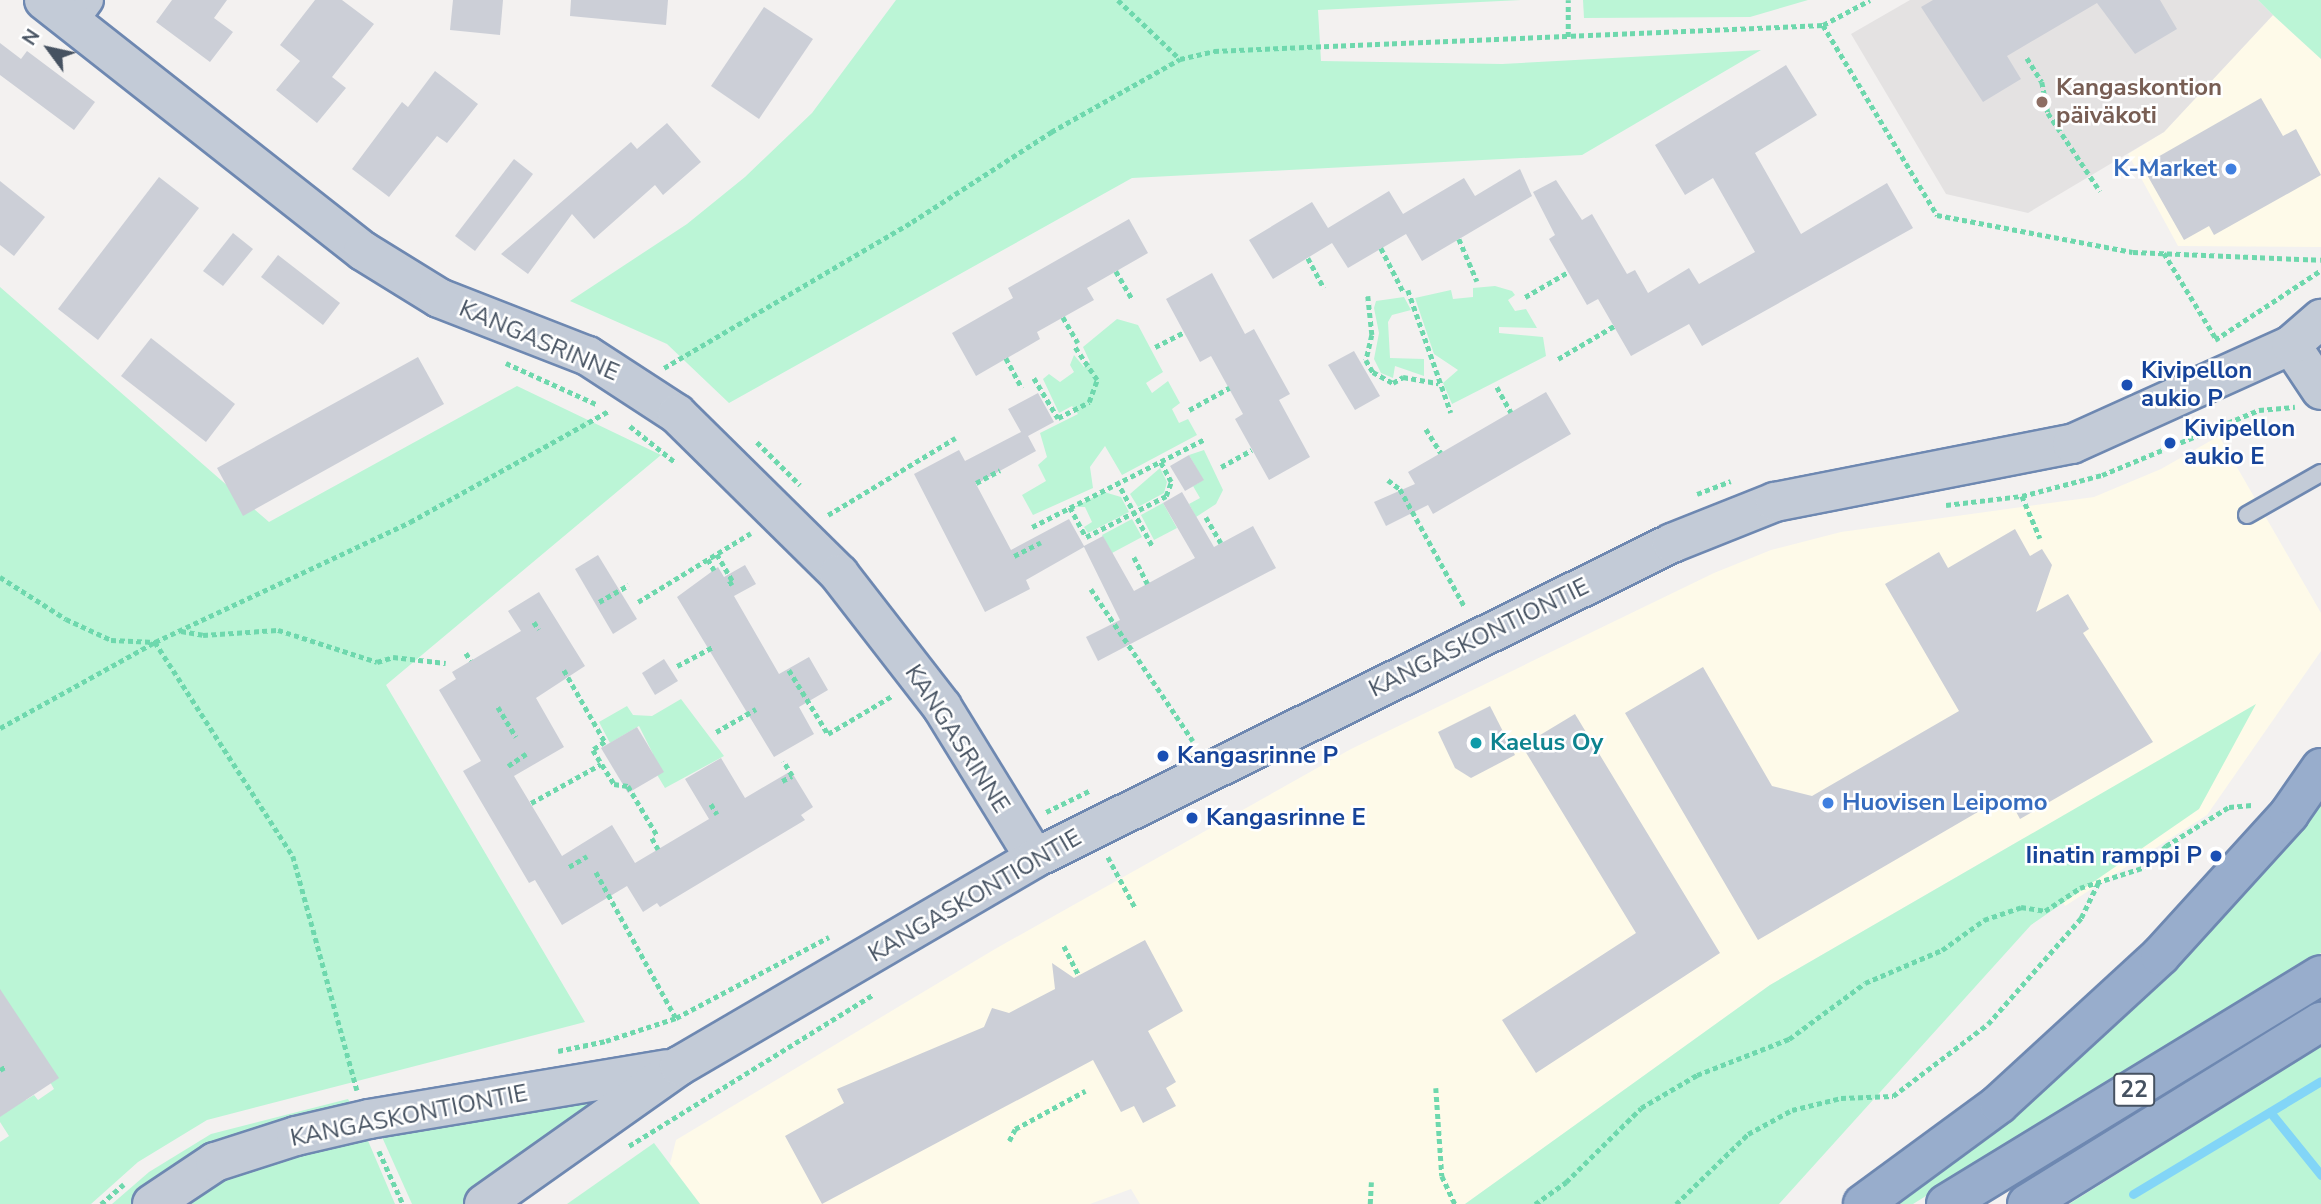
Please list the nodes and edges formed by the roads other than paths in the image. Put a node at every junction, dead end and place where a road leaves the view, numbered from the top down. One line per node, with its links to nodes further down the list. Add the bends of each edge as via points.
1 (68, 7): 8 (street, KANGASRINNE, via 363,251 439,298 588,356 677,414 839,575 942,707)
2 (2321, 319): 3 (street, KANGASKONTIONTIE)
3 (2291, 345): 4 (street); 8 (street, KANGASKONTIONTIE, via 2072,444 1775,502 1705,528)
4 (2312, 397)
5 (2321, 474): 6 (lane)
6 (2247, 515)
7 (2321, 768): 14 (highway, via 2289,814 2160,956 1999,1104)
8 (1035, 858): 11 (street, KANGASKONTIONTIE)
9 (2321, 975): 15 (highway, 22)
10 (2321, 1022): 16 (highway, 22)
11 (679, 1066): 12 (street, KANGASKONTIONTIE, via 369,1119 244,1150 215,1162); 13 (street, KANGASKONTIONTIE)
12 (152, 1204)
13 (484, 1204)
14 (1863, 1204)
15 (1947, 1204)
16 (2027, 1204)

